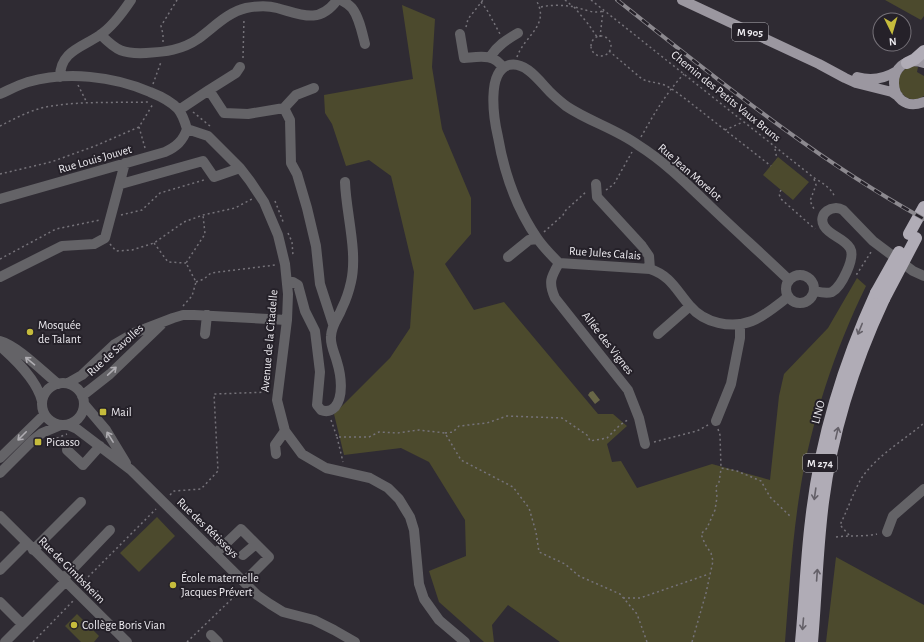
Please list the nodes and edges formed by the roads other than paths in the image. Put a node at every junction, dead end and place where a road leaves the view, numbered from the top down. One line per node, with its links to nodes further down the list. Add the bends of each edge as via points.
1 (130, 0): 7 (street)
2 (337, 0): 7 (street, via 322,13 311,16 272,7 244,8 225,18 191,43 163,52 122,52)
3 (341, 0): 8 (street, via 356,14)
4 (682, 0): 13 (main road, M 905)
5 (518, 33): 10 (street, via 504,41)
6 (460, 34): 10 (street, via 464,58)
7 (101, 35): 17 (street, via 68,56 60,68)
8 (365, 44)
9 (924, 51): 11 (highway)
10 (490, 57): 15 (street, via 499,61)
11 (907, 63): 12 (main road); 16 (main road)
12 (924, 63)
13 (819, 64): 16 (main road, M 905, via 867,80 884,77); 21 (main road, M 905, via 856,83)
14 (240, 67): 19 (street, via 236,73)
15 (503, 68): 35 (street, Rue Jules Calais, via 497,75 494,86 497,136 506,173); 41 (street, Rue Jean Morelot, via 516,64 533,73 550,93 568,106 637,144 667,166)
16 (897, 71): 21 (main road, via 893,84)
17 (60, 77): 20 (street, via 28,82); 24 (street, via 99,77 135,85 159,96)
18 (314, 88): 23 (street, via 296,95)
19 (209, 90): 23 (street, via 224,113 248,114); 24 (street)
20 (0, 94)
21 (898, 96): 22 (main road, via 905,102)
22 (922, 103)
23 (284, 108): 50 (street, via 290,120 291,163 308,208 320,284)
24 (179, 110): 25 (street)
25 (187, 129): 26 (street, Rue Louis Jouvet, via 180,143 172,149); 27 (street, Avenue de la Citadelle, via 208,136)
26 (125, 163): 29 (street); 31 (street, Rue Louis Jouvet)
27 (240, 168): 29 (street, via 214,177 203,161); 42 (street, Avenue de la Citadelle, via 259,195 275,226)
28 (345, 182): 50 (street, via 353,268 342,309)
29 (121, 184): 40 (street, via 105,238 94,244 62,246)
30 (596, 184): 38 (street, via 597,197 649,256)
31 (0, 200)
32 (924, 207): 34 (highway, LINO / M 274)
33 (924, 224): 34 (highway, LINO / M 274)
34 (913, 236): 44 (highway, LINO / M 274, bridge)
35 (537, 238): 36 (street, via 529,240); 37 (street, Rue Jules Calais)
36 (508, 257)
37 (559, 263): 38 (street, Rue Jules Calais); 63 (street, Allée des Vignes, via 550,279 554,298 628,390)
38 (650, 269): 46 (street, Rue Jules Calais, via 666,277)
39 (924, 276): 43 (street, via 913,271 873,241 846,212 833,208 823,216 823,224 846,244 852,256 840,285 826,293)
40 (0, 277)
41 (789, 280): 43 (street, via 796,276 805,277 812,282); 45 (street, via 786,288)
42 (287, 282): 48 (street, Avenue de la Citadelle); 50 (street, via 298,285 305,311 314,328 320,372 317,405 321,410 328,411 337,403 340,385 339,369 331,344)
43 (814, 291): 45 (street, via 803,303 794,302)
44 (880, 296): 88 (highway, LINO / M 274, one-way to 88, via 862,323 850,354 824,442 811,521); 89 (highway, LINO / M 274, one-way to 44, via 823,503 833,450 847,395)
45 (788, 297): 51 (street, Rue Jules Calais, via 764,315)
46 (690, 306): 51 (street, Rue Jules Calais, via 710,320 722,324); 53 (street)
47 (207, 315): 48 (street, Rue de Savolles); 49 (street, Rue de Savolles, via 183,315); 52 (street)
48 (287, 320): 62 (street, Avenue de la Citadelle, via 277,400)
49 (164, 322): 56 (street, Rue de Savolles, via 134,333 115,344 82,375); 57 (street, Rue de Savolles, one-way to 49)
50 (333, 324)
51 (740, 324): 60 (street, via 740,338 731,384)
52 (205, 334)
53 (658, 334)
54 (0, 341): 56 (street, one-way to 54)
55 (0, 346): 58 (street, via 34,383)
56 (63, 384): 57 (street, via 77,388); 58 (street, via 47,390)
57 (83, 400): 61 (street, via 80,417); 68 (street, Rue des Rétisseys, one-way to 57, via 106,430)
58 (42, 401): 59 (street)
59 (44, 415): 61 (street, via 56,424); 67 (street, one-way to 67)
60 (716, 421)
61 (65, 425): 64 (street, Rue des Rétisseys, via 77,429); 69 (street, via 42,433)
62 (285, 431): 66 (street, via 276,445); 87 (street, Avenue de la Citadelle, via 302,454 326,468 377,481 394,493 410,517 414,530 422,596 439,620)
63 (645, 444)
64 (100, 446): 65 (street, via 83,465); 68 (street, Rue des Rétisseys)
65 (67, 450)
66 (276, 454)
67 (0, 458)
68 (131, 470): 77 (street, Rue des Rétisseys)
69 (0, 473)
70 (924, 489): 74 (street, via 893,516)
71 (82, 502): 76 (street)
72 (0, 516): 76 (street, Rue de Gimbsheim)
73 (110, 530): 80 (street)
74 (887, 532)
75 (256, 544): 77 (street, via 241,529); 78 (street); 81 (street, via 269,557)
76 (30, 547): 79 (street); 80 (street, Rue de Gimbsheim)
77 (216, 554): 81 (street, Rue des Rétisseys)
78 (243, 556)
79 (0, 570)
80 (64, 580): 83 (street); 85 (street, Rue de Gimbsheim)
81 (246, 583): 86 (street, Rue des Rétisseys, via 257,595 283,612 314,620)
82 (0, 602): 83 (street)
83 (22, 624): 84 (street)
84 (5, 642)
85 (127, 642)
86 (355, 642)
87 (465, 642)
88 (802, 642)
89 (812, 642)

